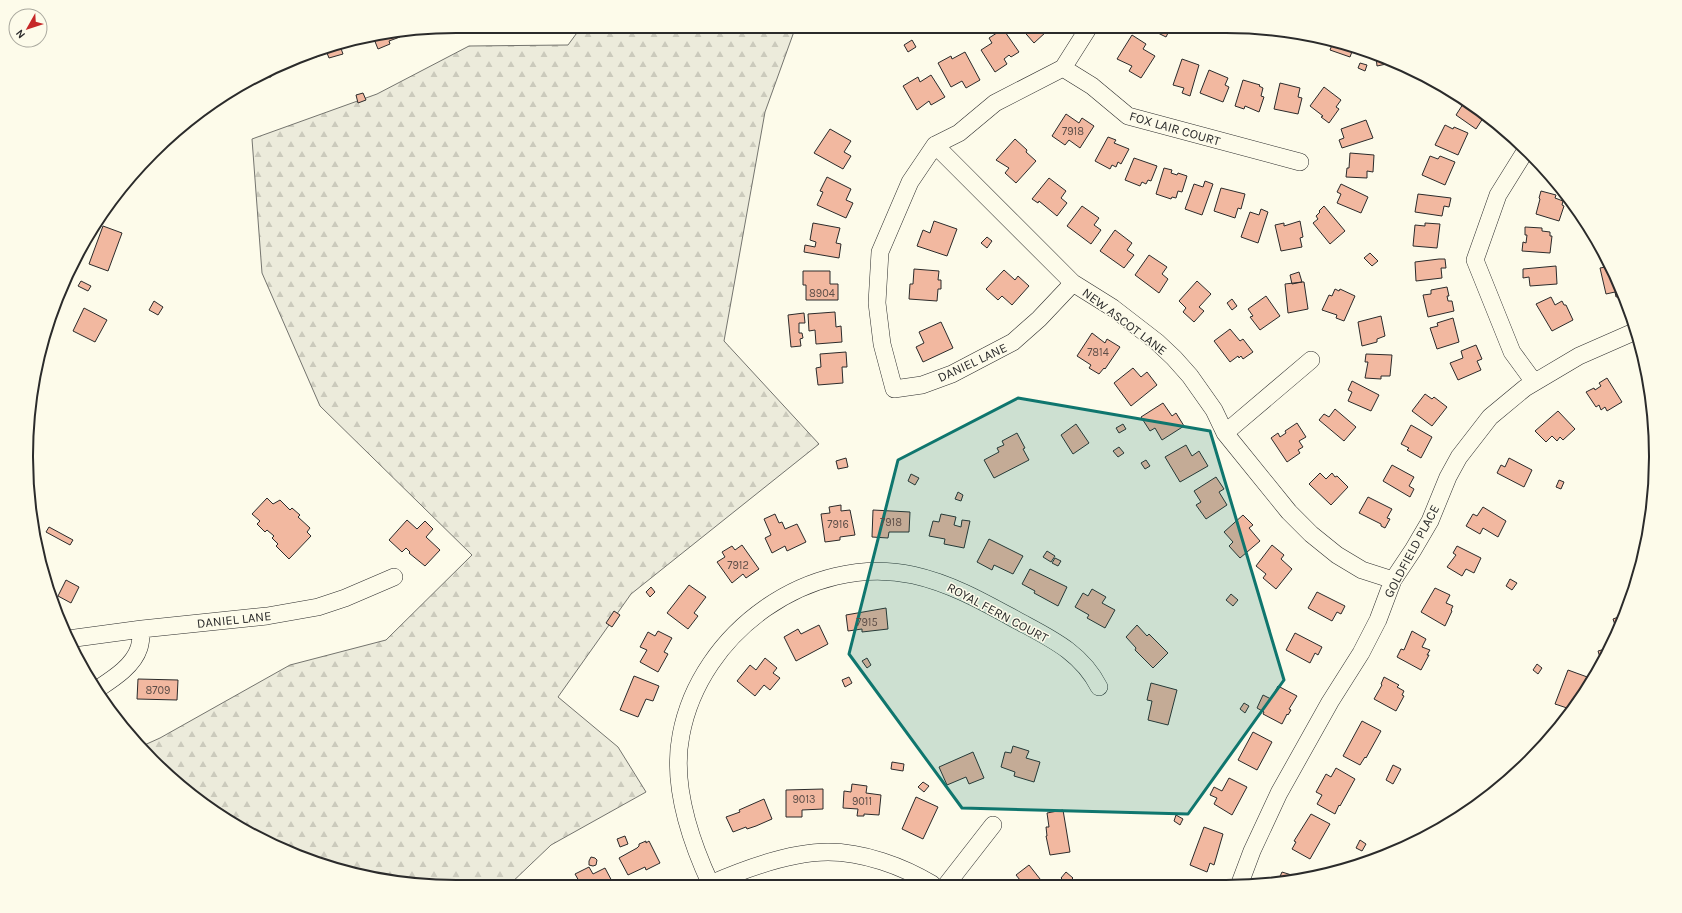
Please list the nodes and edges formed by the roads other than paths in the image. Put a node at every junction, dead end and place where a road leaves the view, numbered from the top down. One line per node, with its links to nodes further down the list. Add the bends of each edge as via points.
1 (1085, 33): 2 (street)
2 (1062, 68): 3 (street, via 995,102 959,133); 5 (street, FOX LAIR COURT, via 1092,86 1128,116)
3 (934, 145): 6 (street, NEW ASCOT LANE); 6 (street, DANIEL LANE, via 910,182 880,252 878,303 882,344 894,389 922,384 952,374 1013,342 1039,319)
4 (1523, 155): 9 (street, via 1498,195 1475,260 1512,352)
5 (1300, 162)
6 (1073, 282): 10 (street, NEW ASCOT LANE, via 1113,308 1174,358 1214,410)
7 (1631, 333): 9 (street, GOLDFIELD PLACE, via 1579,356)
8 (1311, 360): 10 (street)
9 (1534, 382): 12 (street, GOLDFIELD PLACE, via 1490,417 1459,456 1430,521)
10 (1225, 433): 12 (street, NEW ASCOT LANE, via 1289,512 1311,534 1337,556 1362,570)
11 (394, 577): 13 (street, DANIEL LANE, via 318,607 268,616)
12 (1393, 580): 18 (street, GOLDFIELD PLACE, via 1378,620 1361,653 1279,793)
13 (142, 629): 14 (street, DANIEL LANE); 15 (street, via 139,648 133,660)
14 (74, 638)
15 (101, 687)
16 (1100, 687): 19 (street, ROYAL FERN COURT, via 1086,665 1071,652 989,605 938,582 912,575 865,572 829,578 785,596 762,609 726,642 700,681 681,734 679,760 686,820)
17 (993, 825): 22 (street)
18 (1242, 879)
19 (707, 880)
20 (721, 880): 21 (street, via 776,861 827,852 881,862)
21 (923, 880)
22 (950, 880)

